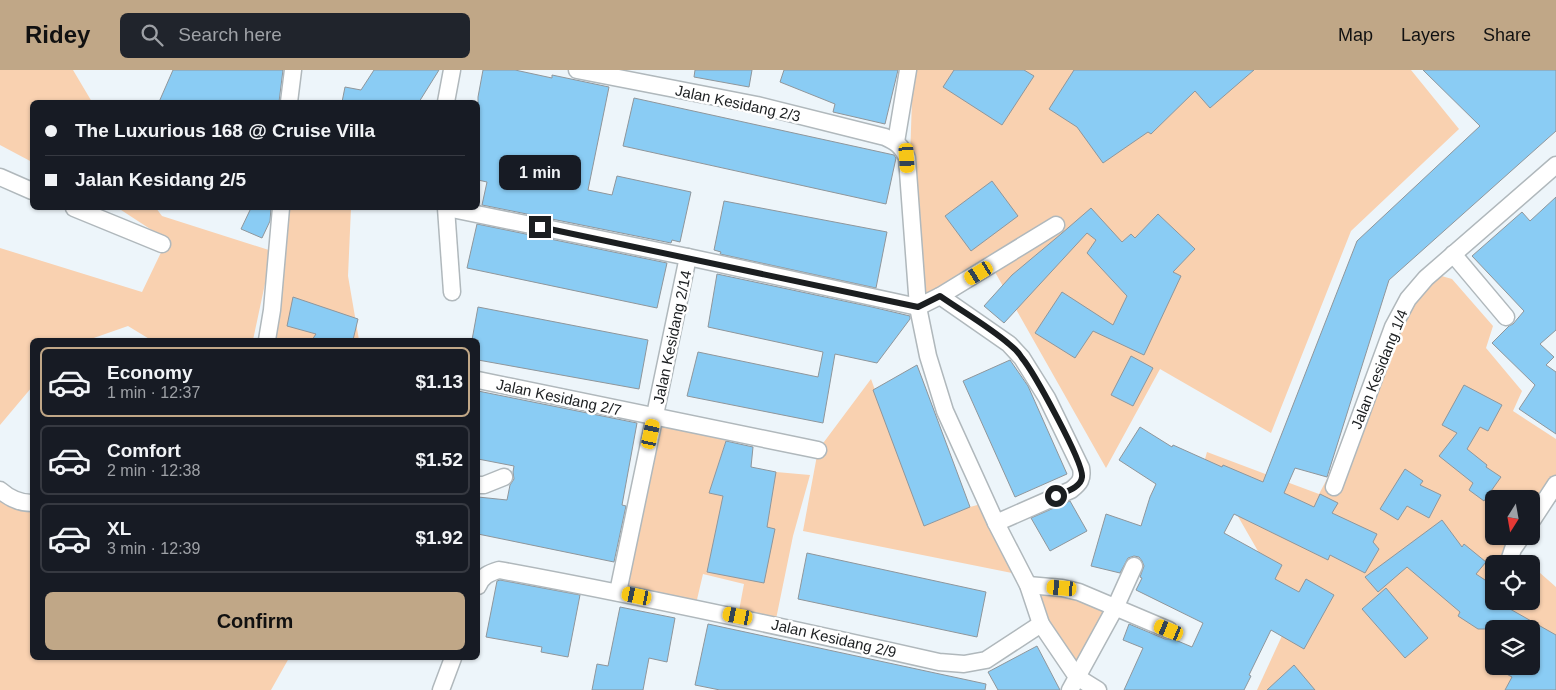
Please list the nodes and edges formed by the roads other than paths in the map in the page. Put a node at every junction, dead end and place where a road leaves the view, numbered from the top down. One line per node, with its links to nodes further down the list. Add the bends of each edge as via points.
1 (293, 70): 6 (street)
2 (452, 70): 7 (street)
3 (577, 70): 5 (street, Jalan Kesidang 2/3)
4 (908, 70): 8 (street)
5 (620, 74): 8 (street, Jalan Kesidang 2/3, via 757,105)
6 (290, 100)
7 (446, 100)
8 (896, 142): 22 (street, via 907,158)
9 (1556, 166): 18 (street, Jalan Kesidang 1/4)
10 (0, 177): 11 (street)
11 (30, 189)
12 (79, 210): 17 (street)
13 (281, 210): 24 (street)
14 (447, 210): 20 (street)
15 (457, 210): 19 (street)
16 (1056, 225): 21 (street)
17 (162, 244)
18 (1453, 254): 23 (street); 31 (street, Jalan Kesidang 1/4, via 1408,299 1394,327)
19 (688, 257): 22 (street); 26 (street, Jalan Kesidang 2/14)
20 (452, 292)
21 (940, 296): 22 (street); 35 (street, via 1009,344 1022,358 1047,398 1081,468 1079,483 1071,490)
22 (918, 307): 35 (street, via 928,356 945,411)
23 (1506, 317)
24 (266, 338)
25 (480, 380): 26 (street, Jalan Kesidang 2/7)
26 (655, 416): 27 (street, Jalan Kesidang 2/7); 39 (street, Jalan Kesidang 2/14)
27 (818, 450)
28 (504, 476): 30 (street)
29 (1556, 484): 34 (street)
30 (480, 485)
31 (1334, 487)
32 (0, 490): 33 (street, via 10,498)
33 (30, 503)
34 (1540, 508)
35 (996, 523): 38 (street)
36 (1134, 566): 40 (street)
37 (480, 582): 39 (street, Jalan Kesidang 2/9, via 488,573 499,570)
38 (1028, 585): 40 (street, via 1079,592); 41 (street)
39 (618, 592): 41 (street, Jalan Kesidang 2/9, via 940,662 964,664 986,660)
40 (1115, 608): 42 (street); 44 (street)
41 (1041, 624): 44 (street)
42 (1169, 630)
43 (452, 660): 45 (street)
44 (1073, 684): 46 (street)
45 (441, 690)
46 (1098, 690)

